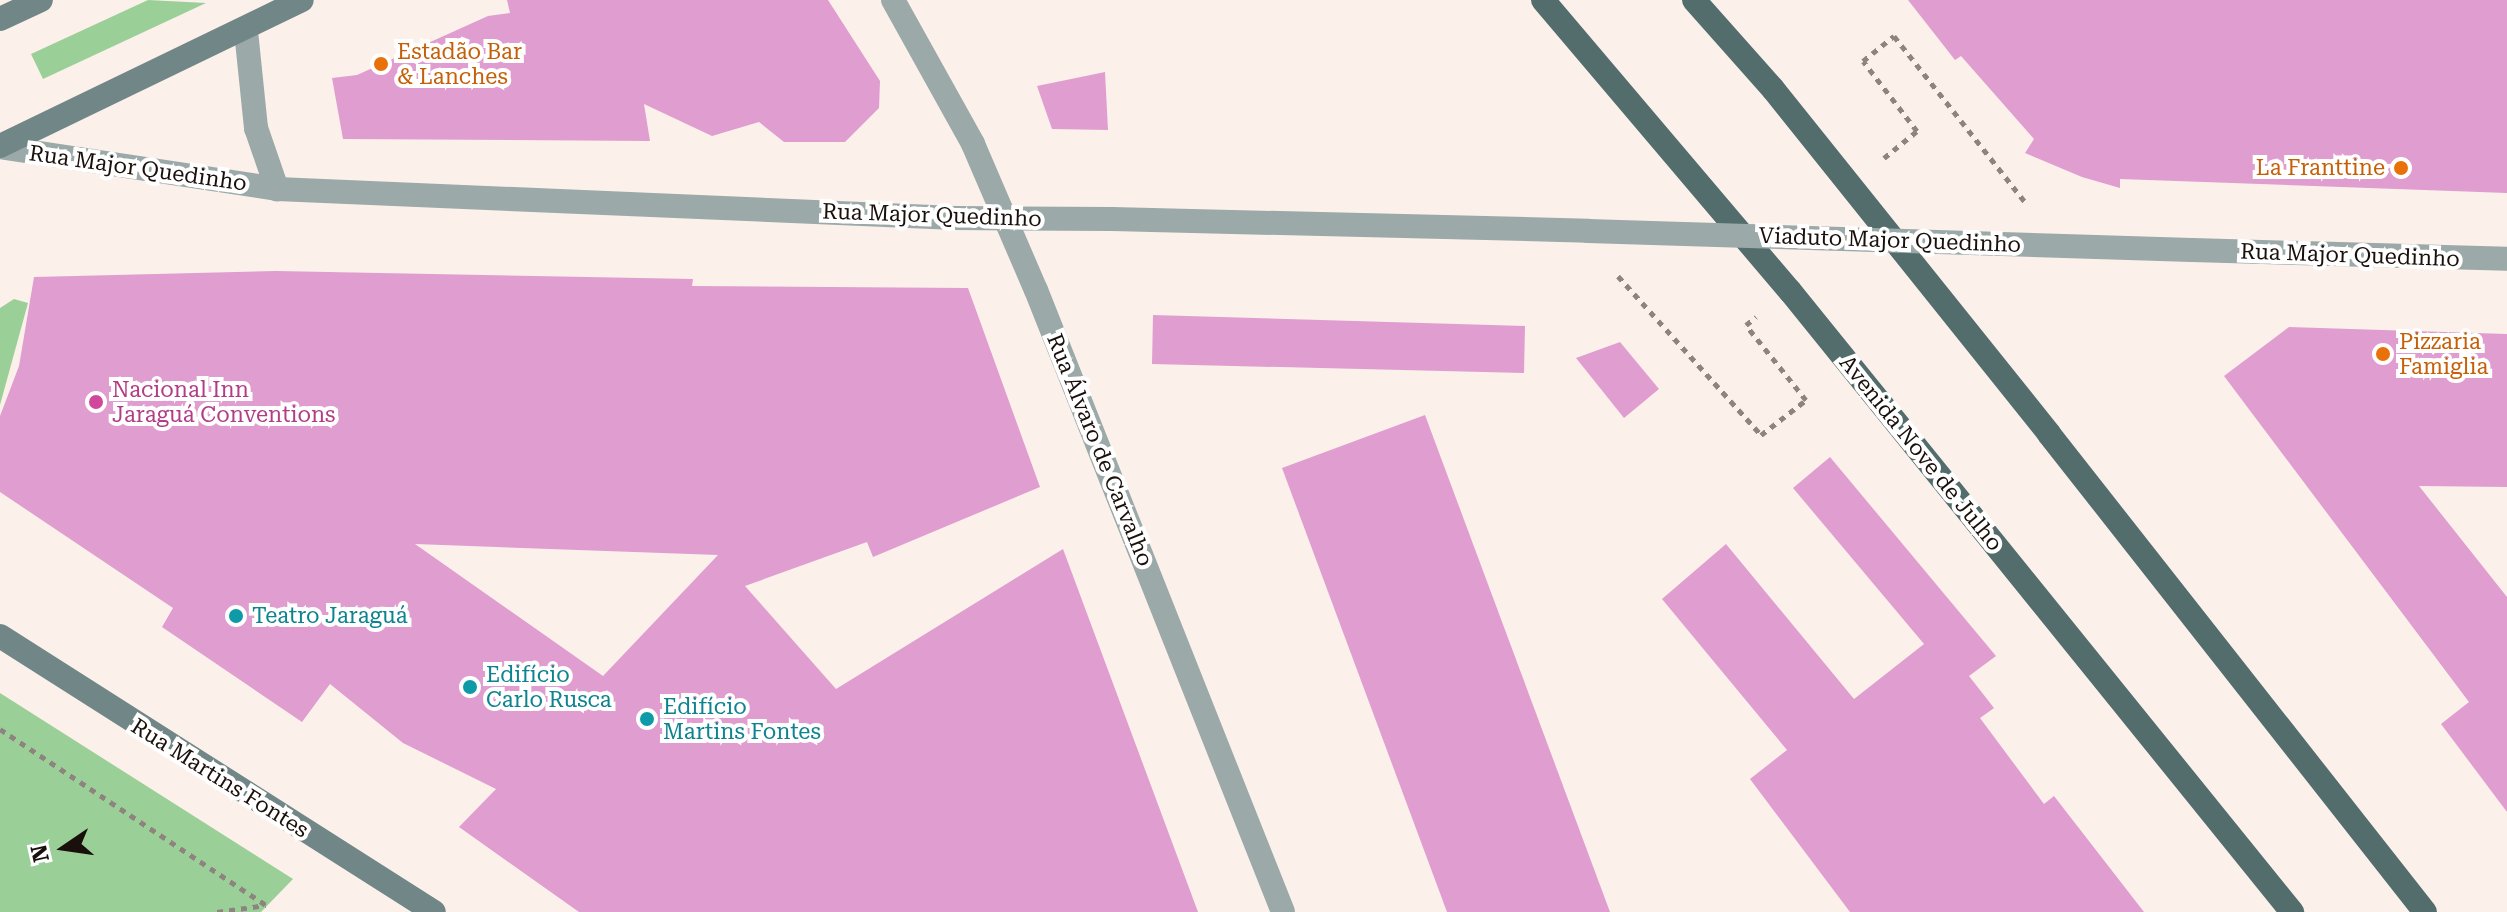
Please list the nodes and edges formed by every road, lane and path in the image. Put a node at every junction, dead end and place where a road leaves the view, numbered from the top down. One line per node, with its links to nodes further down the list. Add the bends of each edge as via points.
1 (41, 0): 6 (main road)
2 (302, 0): 7 (main road)
3 (893, 0): 20 (street, Rua Álvaro de Carvalho, via 973,144 1036,290)
4 (1543, 0): 15 (main road, Avenida Nove de Julho)
5 (1694, 0): 9 (main road)
6 (0, 19)
7 (246, 31): 8 (main road); 10 (street, Rua Major Quedinho, via 256,128)
8 (0, 147): 10 (street, Rua Major Quedinho)
9 (1849, 186): 12 (path, via 1917,131 1863,61 1894,36); 22 (main road)
10 (277, 189): 11 (street, Rua Major Quedinho, bridge, via 955,218)
11 (1583, 231): 12 (street, Viaduto Major Quedinho, bridge); 15 (path, via 1761,435 1806,400 1746,325)
12 (2059, 244): 13 (street, Viaduto Major Quedinho, bridge)
13 (2192, 250): 14 (street, Rua Major Quedinho)
14 (2507, 259)
15 (1790, 291): 21 (main road, Avenida Nove de Julho)
16 (2, 638): 19 (main road, Rua Martins Fontes)
17 (0, 729): 18 (path, via 266,905)
18 (217, 912)
19 (434, 912)
20 (1283, 912)
21 (2292, 912)
22 (2425, 912)

